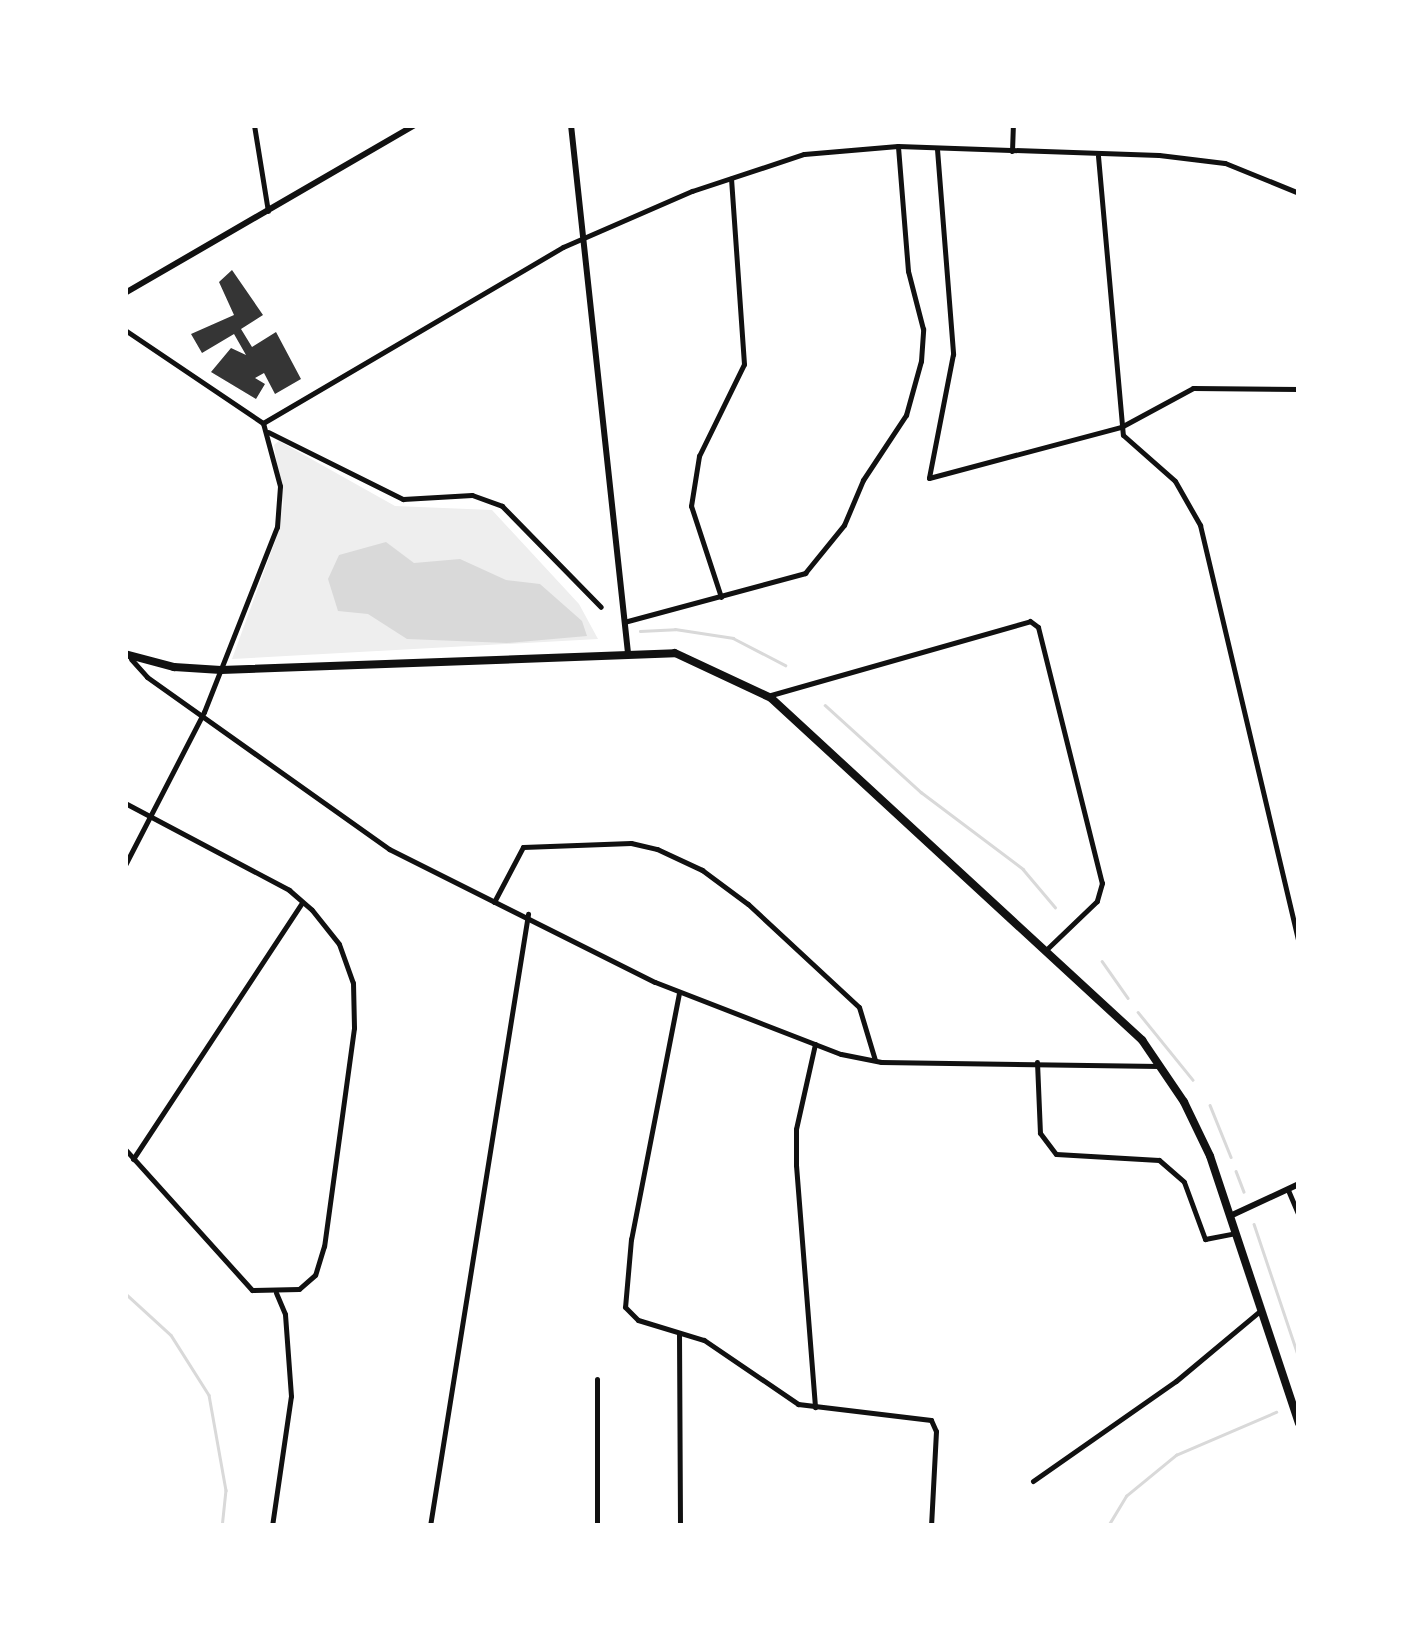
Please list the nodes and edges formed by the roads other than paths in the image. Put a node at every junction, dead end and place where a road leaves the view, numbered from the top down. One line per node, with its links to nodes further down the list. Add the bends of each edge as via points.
1 (254, 125): 11 (street)
2 (414, 125): 11 (street)
3 (571, 125): 12 (street)
4 (1012, 125): 7 (street)
5 (898, 146): 6 (street); 9 (street, via 804,154); 19 (street, via 908,271 923,329 906,415 822,558 805,573)
6 (936, 148): 7 (street); 17 (street, via 954,342 926,472 932,478)
7 (1012, 151): 8 (street)
8 (1098, 154): 10 (street, via 1225,163); 17 (street)
9 (732, 178): 12 (street); 19 (street, via 744,364 698,456 691,506)
10 (1299, 192)
11 (268, 212): 13 (street)
12 (582, 238): 16 (street); 21 (street)
13 (125, 293)
14 (125, 330): 16 (street)
15 (1299, 389): 17 (street, via 1194,388)
16 (263, 423): 18 (street)
17 (1122, 426): 33 (street, via 1133,446 1176,481 1200,524)
18 (268, 432): 20 (street, via 403,499 472,496 502,506); 24 (street, via 280,486 276,527)
19 (721, 598): 21 (street)
20 (601, 607)
21 (624, 622): 22 (street)
22 (628, 653): 24 (main road); 25 (main road, via 692,659)
23 (127, 656): 24 (main road); 26 (street)
24 (220, 670): 26 (street)
25 (768, 696): 34 (main road); 34 (street, via 1030,621 1038,627 1102,882 1097,901)
26 (201, 716): 28 (street); 31 (street, via 388,848)
27 (125, 804): 28 (street)
28 (150, 816): 29 (street); 30 (street)
29 (125, 865)
30 (303, 902): 41 (street); 47 (street, via 339,944 353,982 354,1028 320,1261 299,1288)
31 (494, 902): 32 (street); 37 (street, via 523,847 632,843 657,850 702,870 748,904 859,1007)
32 (528, 914): 35 (street); 55 (street)
33 (1299, 944)
34 (1048, 949): 39 (main road)
35 (680, 992): 36 (street); 49 (street, via 624,1286 625,1307 638,1320)
36 (815, 1044): 37 (street); 51 (street, via 796,1129)
37 (875, 1060): 38 (street)
38 (1037, 1062): 39 (street); 46 (street, via 1040,1133 1056,1154 1071,1160 1159,1160 1184,1182 1205,1239)
39 (1160, 1066): 44 (main road, via 1197,1126)
40 (125, 1149): 41 (street)
41 (133, 1159): 47 (street, via 252,1290)
42 (1299, 1184): 43 (street)
43 (1288, 1190): 44 (street); 45 (street)
44 (1230, 1216): 46 (main road)
45 (1299, 1216)
46 (1235, 1233): 48 (main road)
47 (276, 1293): 54 (street, via 285,1314 291,1385)
48 (1260, 1310): 52 (main road); 53 (street, via 1176,1382)
49 (679, 1333): 51 (street, via 704,1340 798,1404); 57 (street)
50 (597, 1379): 56 (street)
51 (815, 1407): 58 (street, via 930,1420 936,1432)
52 (1299, 1424)
53 (1032, 1481)
54 (272, 1526)
55 (430, 1526)
56 (596, 1526)
57 (680, 1526)
58 (931, 1526)

